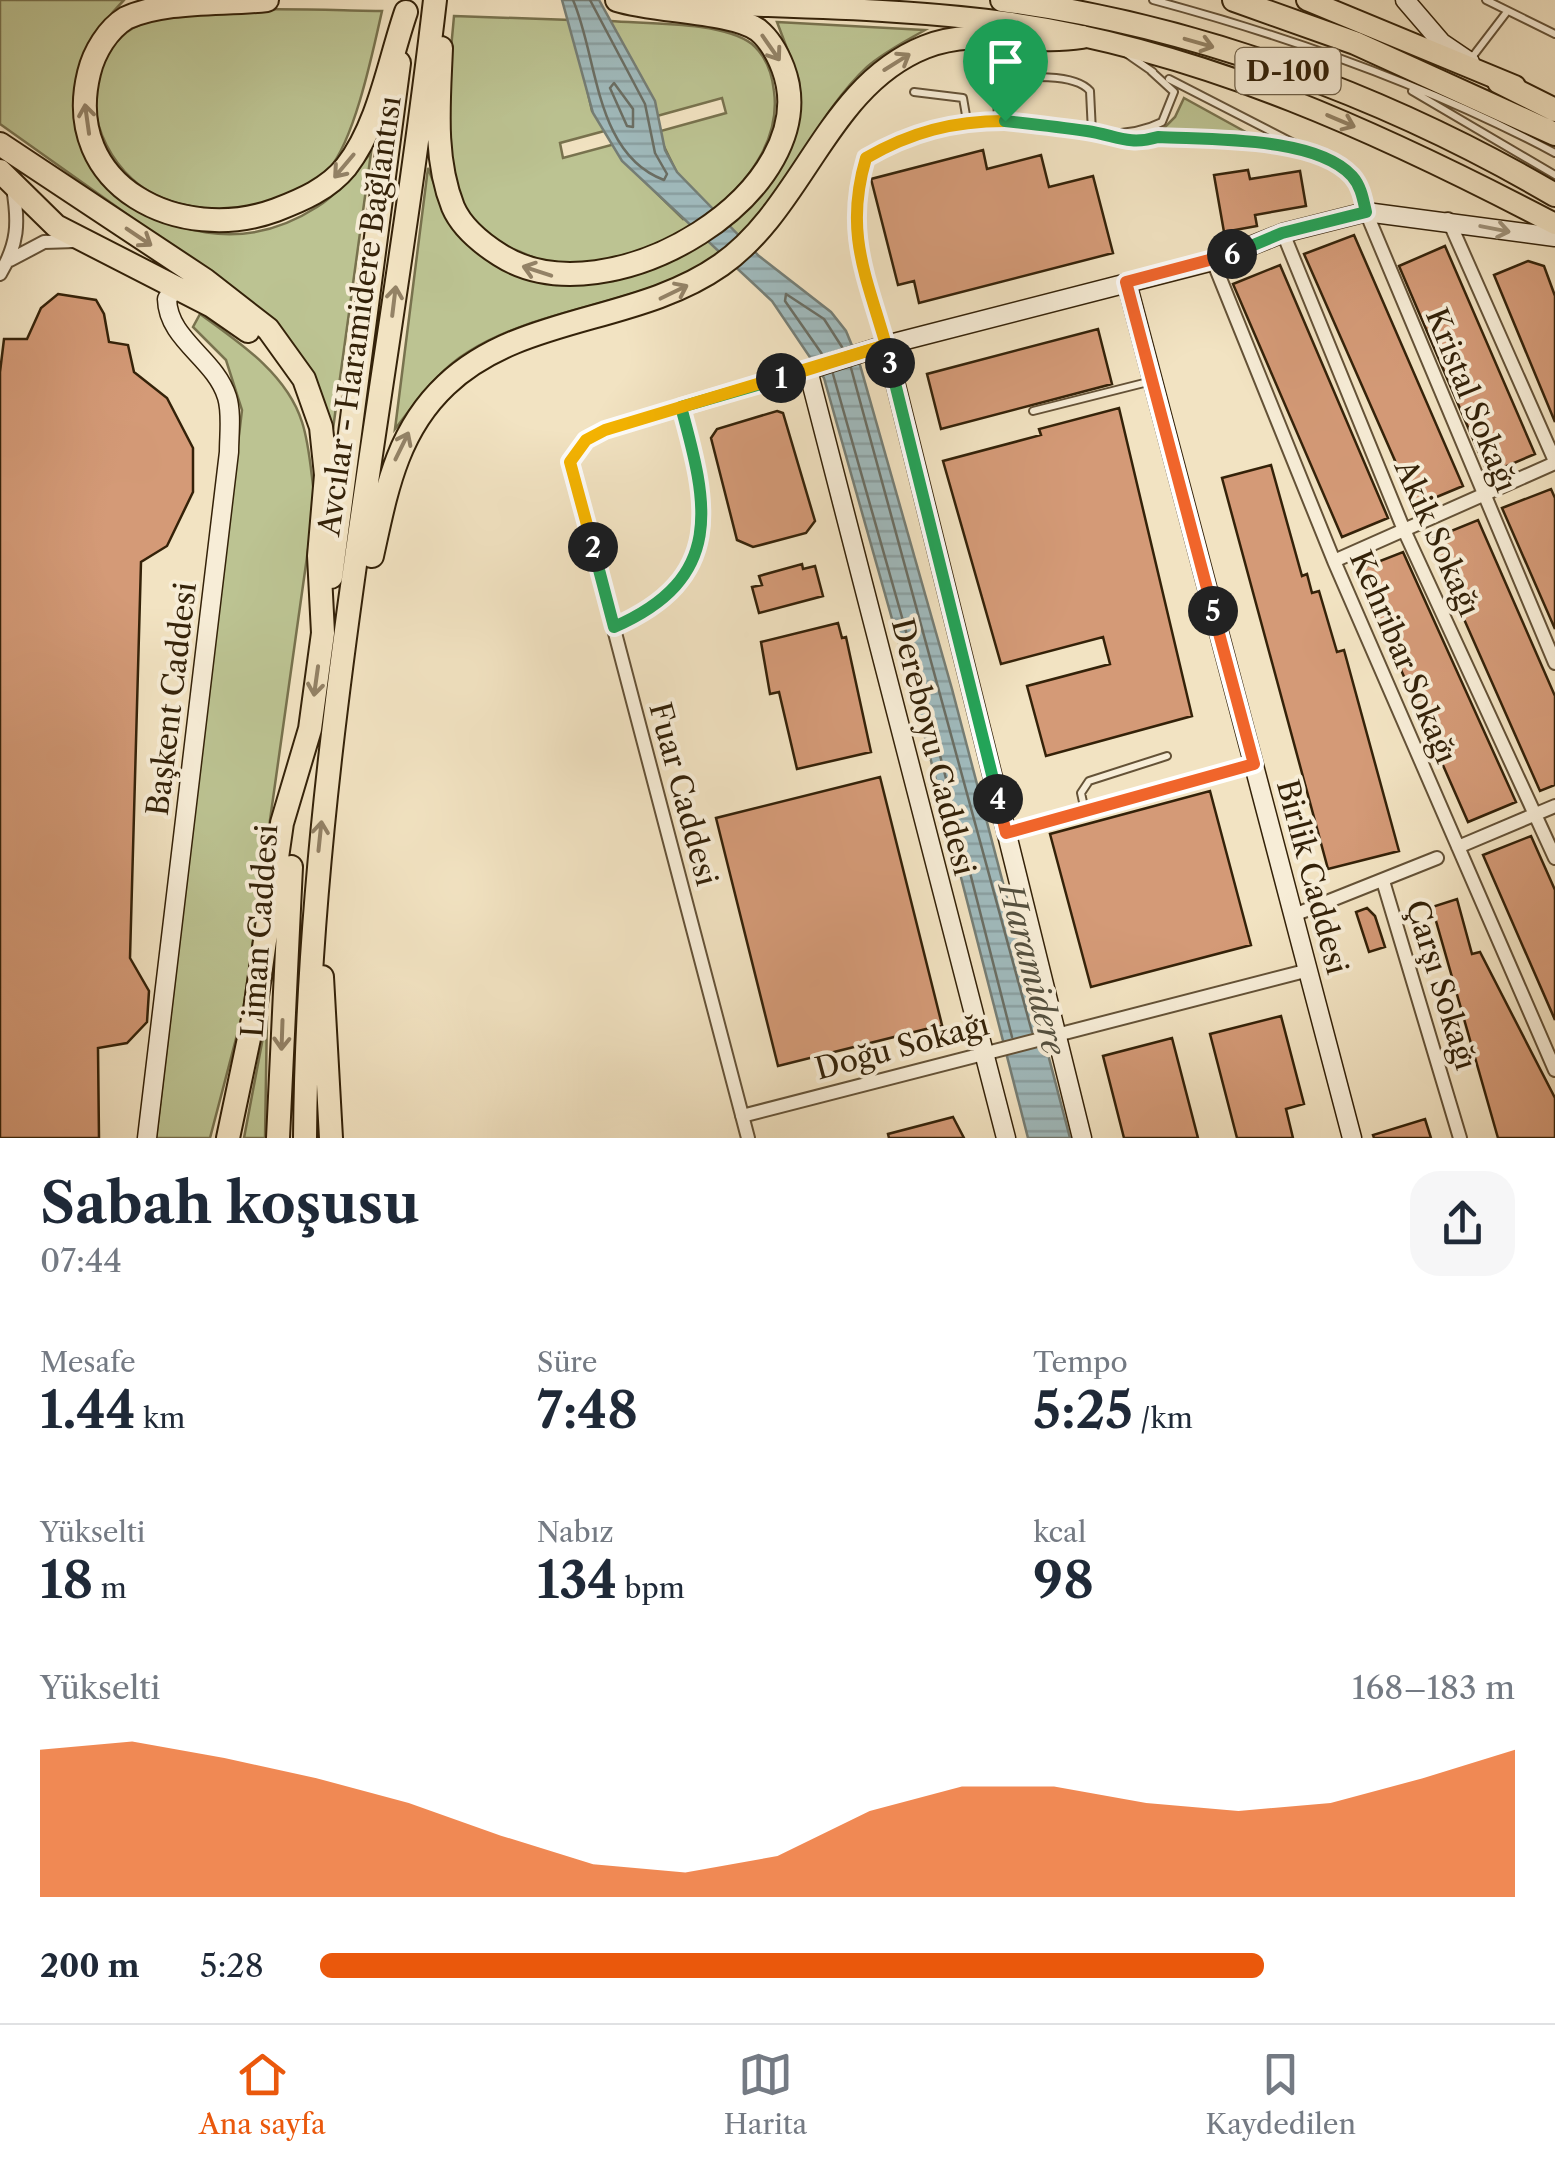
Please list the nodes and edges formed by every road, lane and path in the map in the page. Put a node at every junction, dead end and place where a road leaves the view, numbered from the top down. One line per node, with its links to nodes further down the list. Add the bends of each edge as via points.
1 (267, 0): 11 (highway, one-way to 1, via 357,151 325,187 235,220 195,220 135,198 100,160 87,127 86,82 105,38 144,8)
2 (617, 0): 10 (highway, one-way to 10, via 757,30 787,80 787,118 758,179 716,221 654,257 574,277 506,259 472,235 456,213 441,161 440,24)
3 (626, 0): 14 (main road, via 964,17)
4 (1002, 0): 32 (highway, D-100, one-way to 32, via 1150,30 1319,82)
5 (1153, 0): 19 (lane, via 1298,43)
6 (1234, 0): 26 (highway, D-100, via 1355,43)
7 (1307, 0): 18 (main road)
8 (1405, 0): 16 (street)
9 (1486, 0): 12 (lane)
10 (434, 5): 54 (highway, Avcılar - Haramidere Bağlantısı, one-way to 10)
11 (407, 6): 54 (highway, Avcılar - Haramidere Bağlantısı)
12 (1506, 13): 13 (lane); 16 (lane)
13 (1555, 34)
14 (1082, 36): 15 (main road); 54 (highway, one-way to 14, via 363,598 400,449 446,385 495,351 636,308 722,265 782,203 853,99 922,47 948,39)
15 (1119, 46): 17 (lane); 35 (main road, one-way to 35, via 1319,112 1420,154)
16 (1469, 61): 18 (street)
17 (1151, 71): 25 (lane, via 1174,92 1162,122 1136,132); 28 (lane)
18 (1499, 82): 21 (main road); 22 (highway)
19 (1398, 83): 29 (lane); 30 (lane)
20 (914, 92): 23 (lane, via 963,98)
21 (1555, 99)
22 (1555, 110)
23 (967, 121): 24 (lane); 43 (lane, via 891,143 866,158 855,231)
24 (998, 121): 25 (lane); 25 (lane, via 1002,81 1081,82 1090,91)
25 (1092, 132): 28 (lane, via 1137,143 1158,137)
26 (1555, 134)
27 (0, 144): 46 (highway, one-way to 46, via 245,310 288,354)
28 (1298, 147): 33 (lane, via 1348,171)
29 (1555, 152)
30 (1555, 176)
31 (4, 180): 38 (highway); 40 (street, via 18,232)
32 (1555, 196)
33 (1366, 212): 34 (street); 36 (street); 50 (street, Kristal Sokağı)
34 (1448, 220): 37 (street, one-way to 37); 49 (street)
35 (1555, 224)
36 (1282, 233): 39 (street); 51 (street, Akik Sokağı)
37 (1555, 237)
38 (83, 242): 40 (street, via 44,242); 42 (highway)
39 (1213, 261): 41 (street); 52 (street, Kehribar Sokağı)
40 (4, 268)
41 (1126, 282): 43 (street); 45 (street, Birlik Caddesi)
42 (175, 287): 46 (highway, via 248,331); 74 (street, Başkent Caddesi, via 167,299 170,323 216,373 228,400 228,452)
43 (886, 345): 44 (street); 62 (street, Dereboyu Caddesi)
44 (808, 370): 47 (street); 71 (street, Dereboyu Caddesi)
45 (1152, 381): 48 (lane); 58 (street, Birlik Caddesi)
46 (314, 398): 54 (highway, via 325,455 319,574)
47 (681, 407): 53 (lane, via 702,487 700,538 666,595); 53 (street, Fuar Caddesi, via 605,430 586,440 570,462)
48 (1033, 411)
49 (1555, 462): 50 (street)
50 (1482, 496): 51 (street); 55 (street, Kristal Sokağı)
51 (1404, 530): 52 (street); 61 (street, Akik Sokağı)
52 (1334, 561): 63 (street, Kehribar Sokağı)
53 (614, 627): 73 (street, Fuar Caddesi)
54 (334, 636): 56 (highway, one-way to 56); 68 (highway, one-way to 54)
55 (1555, 662)
56 (310, 730): 75 (highway, via 282,823 255,1010); 76 (highway, Liman Caddesi, one-way to 76, via 291,862)
57 (1167, 756): 60 (lane, via 1089,780 1081,793)
58 (1254, 764): 60 (lane); 67 (street, Birlik Caddesi)
59 (1555, 806): 61 (street)
60 (1085, 811): 62 (lane)
61 (1535, 814): 63 (street); 65 (street, Akik Sokağı)
62 (1006, 833): 70 (street, Dereboyu Caddesi)
63 (1458, 848): 72 (street, Kehribar Sokağı)
64 (1436, 858): 66 (street)
65 (1555, 858)
66 (1383, 881): 67 (street, Çarşı Sokağı); 83 (street, Çarşı Sokağı)
67 (1294, 915): 69 (street, Birlik Caddesi)
68 (312, 933): 77 (highway, Liman Caddesi); 78 (highway, via 322,975)
69 (1309, 970): 70 (street, Doğu Sokağı); 82 (street, Birlik Caddesi)
70 (1056, 1032): 71 (street, Doğu Sokağı); 81 (street, Dereboyu Caddesi)
71 (983, 1051): 73 (street, Doğu Sokağı); 80 (street, Dereboyu Caddesi)
72 (1555, 1070)
73 (742, 1116): 79 (street, Fuar Caddesi)
74 (148, 1138)
75 (225, 1138)
76 (278, 1138)
77 (305, 1138)
78 (331, 1138)
79 (748, 1138)
80 (1006, 1138)
81 (1082, 1138)
82 (1352, 1138)
83 (1460, 1138)

